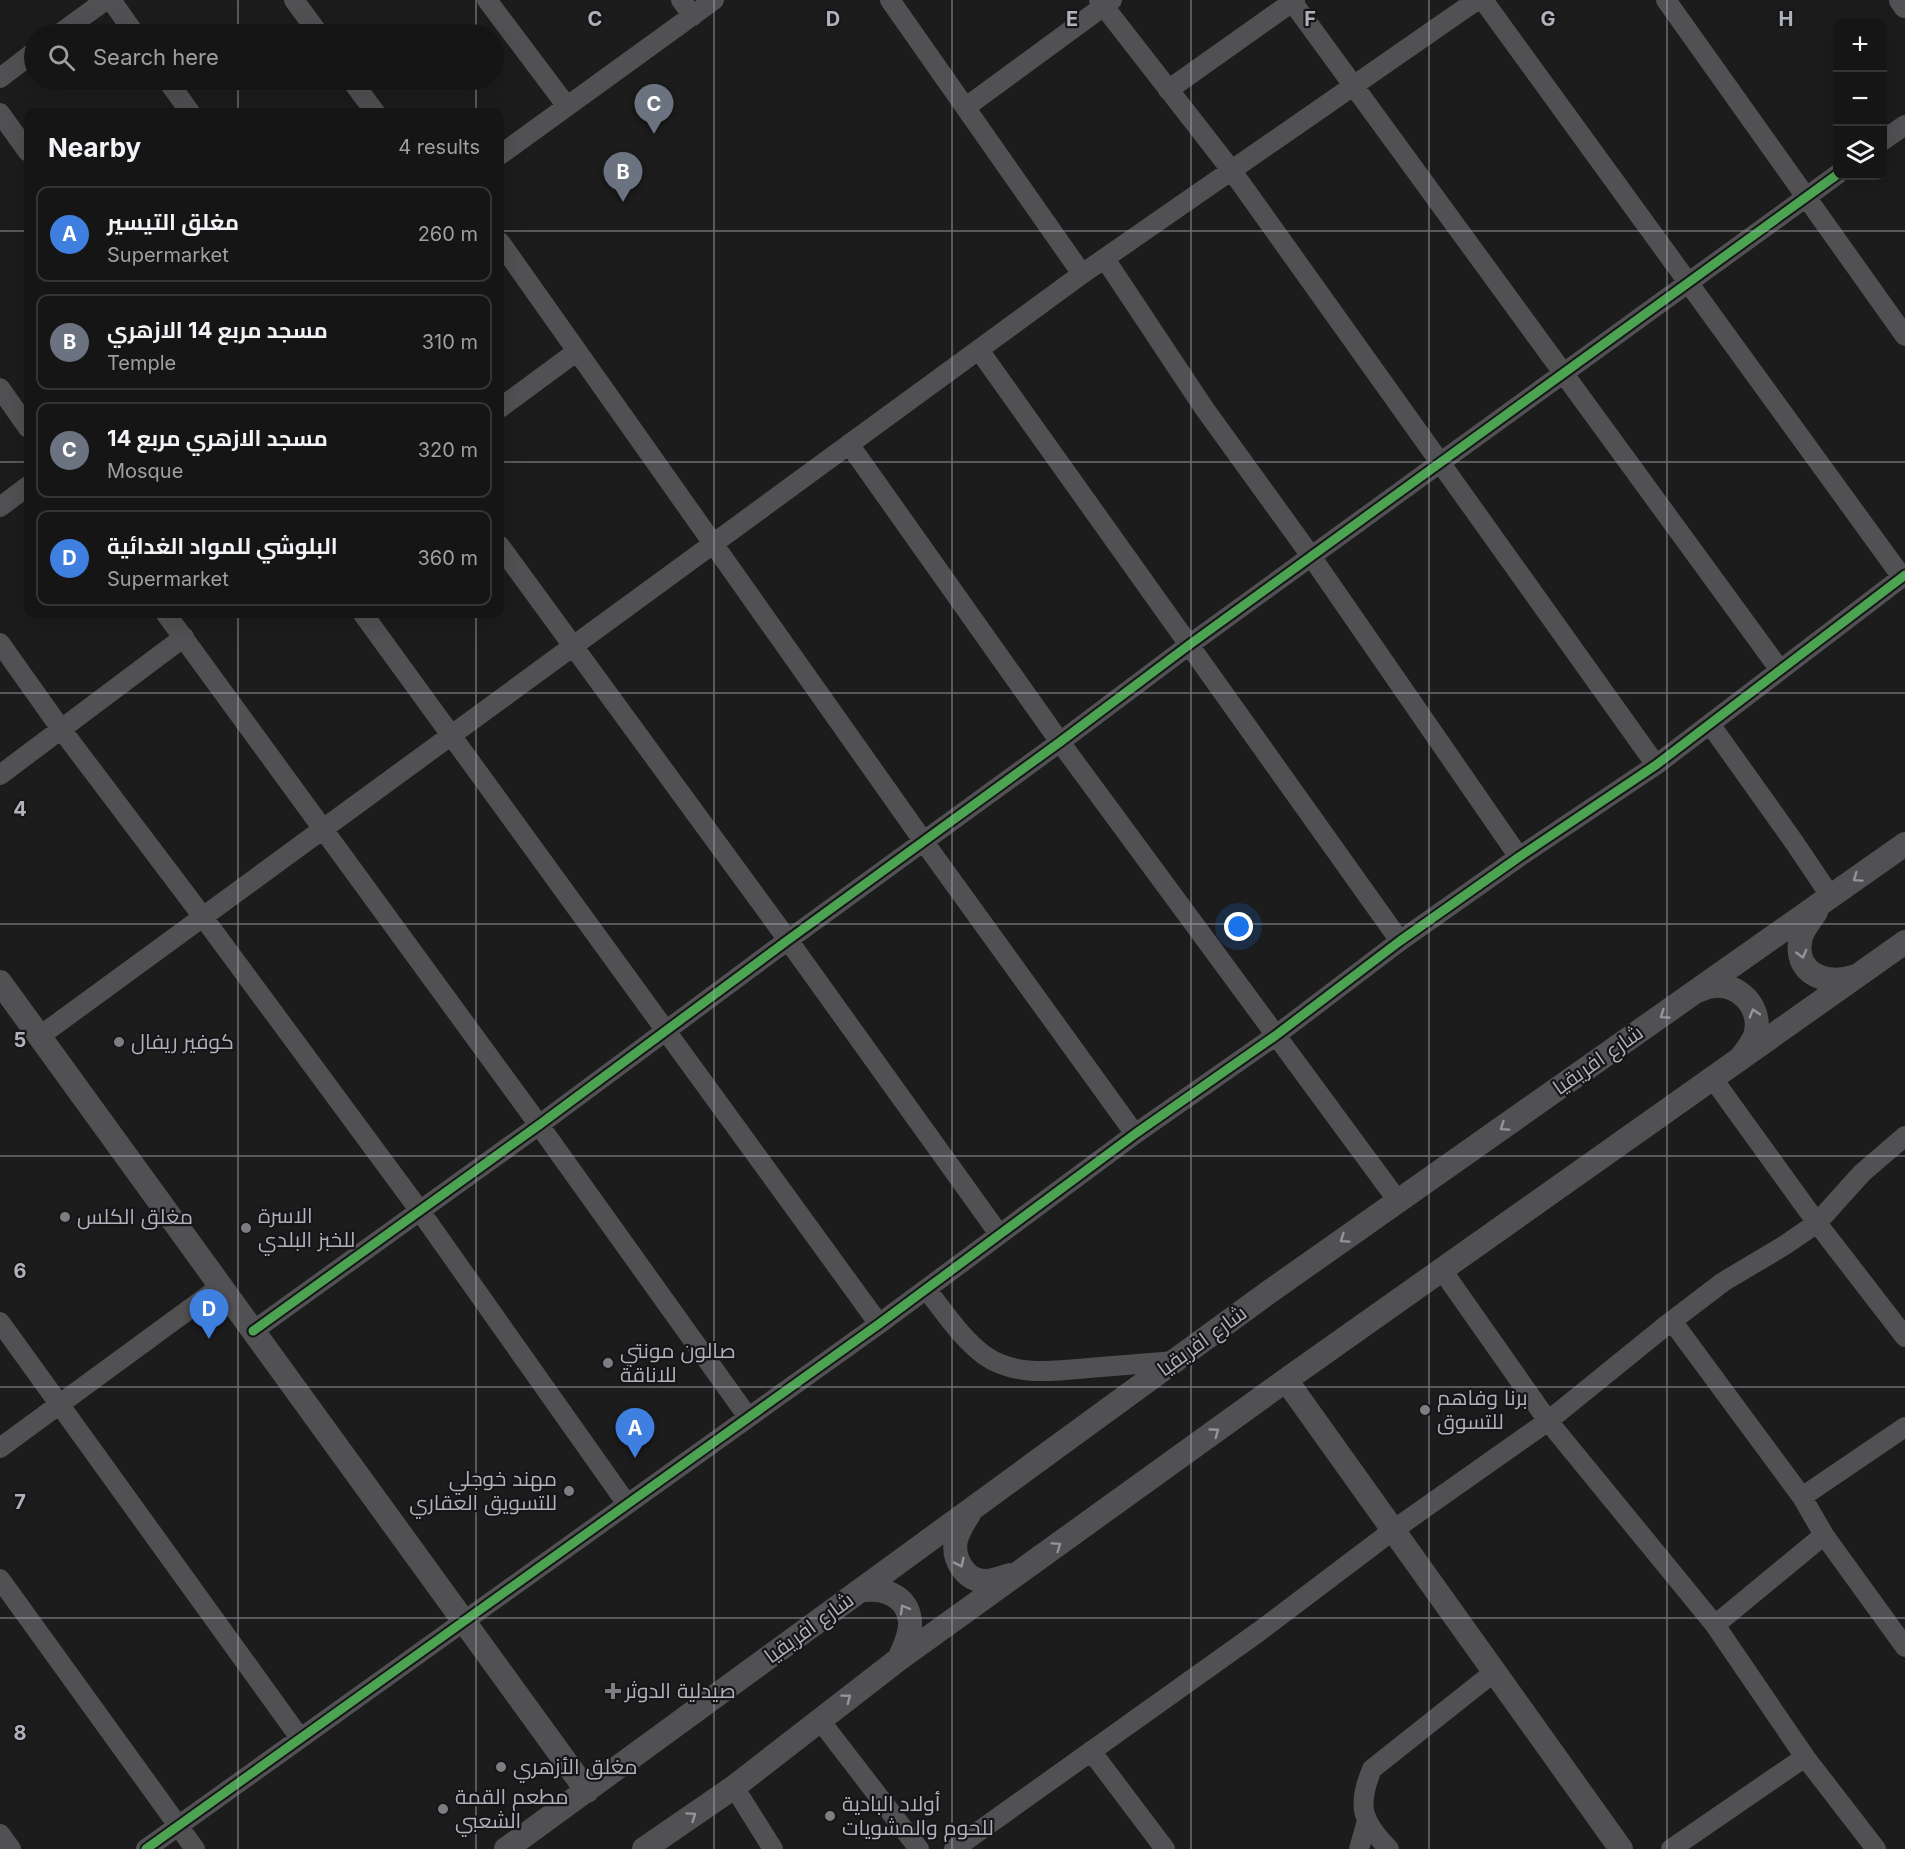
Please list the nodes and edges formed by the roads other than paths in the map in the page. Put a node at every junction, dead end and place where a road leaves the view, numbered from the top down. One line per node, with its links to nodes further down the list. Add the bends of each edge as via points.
1 (106, 0): 16 (street)
2 (111, 0): 17 (street)
3 (294, 0): 18 (street)
4 (487, 0): 25 (street)
5 (681, 0): 15 (street)
6 (714, 0): 15 (street)
7 (890, 0): 28 (street)
8 (1477, 0): 21 (street)
9 (1483, 0): 40 (street)
10 (1666, 0): 36 (street)
11 (1901, 0): 14 (street)
12 (1293, 1): 21 (street); 24 (street)
13 (1105, 2): 24 (street); 28 (street)
14 (1905, 6)
15 (693, 16): 25 (street)
16 (73, 24)
17 (128, 24)
18 (312, 24)
19 (24, 60): 20 (street)
20 (0, 78)
21 (1354, 86): 34 (street); 44 (street)
22 (174, 90): 26 (street)
23 (358, 90): 27 (street)
24 (1168, 90): 34 (street)
25 (566, 105): 33 (street)
26 (187, 108)
27 (372, 108)
28 (966, 108): 39 (street)
29 (0, 113): 32 (street)
30 (1905, 125): 31 (street)
31 (1887, 138)
32 (24, 146)
33 (504, 152)
34 (1232, 171): 38 (street); 49 (street)
35 (1833, 178): 36 (street)
36 (1806, 197): 40 (street); 41 (street)
37 (504, 248): 43 (street)
38 (1105, 259): 39 (street); 54 (street, via 1204,408)
39 (1082, 274): 42 (street)
40 (1688, 283): 44 (street); 55 (street)
41 (1905, 336)
42 (979, 350): 48 (street); 60 (street)
43 (576, 352): 46 (street); 52 (street)
44 (1563, 373): 49 (street); 62 (street)
45 (0, 388): 47 (street)
46 (504, 405)
47 (24, 422)
48 (849, 444): 52 (street); 66 (street)
49 (1439, 463): 54 (street); 67 (street)
50 (24, 489): 51 (street)
51 (0, 507)
52 (713, 544): 61 (street); 70 (street)
53 (504, 552): 61 (street)
54 (1311, 556): 60 (street); 72 (street)
55 (1903, 576): 62 (street)
56 (169, 618): 58 (street)
57 (366, 618): 65 (street)
58 (184, 637): 64 (street); 69 (street)
59 (0, 643): 64 (street)
60 (1189, 645): 66 (street); 76 (street)
61 (573, 647): 65 (street); 75 (street)
62 (1780, 670): 63 (street)
63 (1710, 724): 67 (street); 73 (street, via 1794,842)
64 (61, 729): 68 (street); 74 (street)
65 (452, 735): 69 (street); 81 (street)
66 (1060, 742): 70 (street); 83 (street)
67 (1656, 765): 72 (street)
68 (0, 775)
69 (323, 829): 74 (street); 86 (street)
70 (924, 842): 75 (street); 87 (street)
71 (1905, 844): 73 (street, شارع افريقيا, one-way to 73)
72 (1519, 857): 76 (street)
73 (1826, 900): 78 (street, one-way to 78, via 1802,933 1801,955 1806,966 1823,979 1834,981); 80 (street, شارع افريقيا)
74 (203, 917): 82 (street); 90 (street)
75 (788, 940): 81 (street); 92 (street)
76 (1400, 941): 83 (street)
77 (1905, 942): 78 (street)
78 (1867, 970): 84 (street)
79 (0, 982): 82 (street)
80 (1695, 993): 84 (street, one-way to 80, via 1755,1036 1755,1012 1749,1001 1740,992 1718,985); 89 (street, شارع افريقيا, one-way to 89)
81 (666, 1030): 86 (street); 98 (street)
82 (40, 1036): 94 (street)
83 (1275, 1036): 87 (street); 89 (street)
84 (1734, 1064): 85 (street)
85 (1713, 1079): 91 (street); 93 (street)
86 (539, 1125): 90 (street); 104 (street)
87 (1135, 1134): 92 (street)
88 (1905, 1136): 91 (street, via 1862,1173)
89 (1398, 1201): 101 (street, شارع افريقيا, one-way to 101)
90 (420, 1211): 99 (street); 109 (street)
91 (1817, 1223): 96 (street, via 1723,1282); 100 (street)
92 (999, 1234): 95 (street)
93 (1442, 1270): 102 (street); 105 (street)
94 (220, 1286): 99 (street); 103 (street)
95 (926, 1288): 98 (street); 101 (street, via 971,1344 1005,1366 1054,1371)
96 (1672, 1321): 105 (street); 108 (street)
97 (0, 1322): 103 (street)
98 (879, 1324): 104 (street)
99 (253, 1331): 116 (street)
100 (1905, 1337)
101 (1175, 1361): 110 (street, شارع افريقيا)
102 (1286, 1380): 111 (street); 113 (street, one-way to 102)
103 (60, 1404): 107 (street); 122 (street)
104 (747, 1417): 109 (street)
105 (1548, 1421): 111 (street); 117 (street)
106 (1905, 1427): 108 (street)
107 (0, 1448)
108 (1802, 1497): 112 (street)
109 (627, 1504): 116 (street)
110 (972, 1510): 113 (street, one-way to 113, via 956,1538 955,1548 966,1574 987,1581); 115 (street, شارع افريقيا)
111 (1392, 1531): 120 (street); 123 (street)
112 (1824, 1535): 117 (street); 118 (street)
113 (1020, 1572): 119 (street)
114 (0, 1579): 128 (street)
115 (859, 1591): 119 (street, one-way to 115, via 910,1621 904,1606 886,1591); 126 (street, شارع افريقيا)
116 (464, 1621): 122 (street); 126 (street)
117 (1715, 1625): 124 (street)
118 (1905, 1647)
119 (899, 1659): 121 (street, one-way to 119)
120 (1493, 1672): 127 (street, via 1372,1769 1362,1801); 142 (street)
121 (819, 1719): 125 (street); 137 (street)
122 (300, 1738): 128 (street)
123 (1091, 1751): 130 (street); 139 (street)
124 (1805, 1756): 143 (street); 144 (street)
125 (734, 1787): 135 (street, one-way to 125); 136 (street)
126 (587, 1791): 134 (street, شارع افريقيا)
127 (1366, 1821): 140 (street); 141 (street)
128 (178, 1826): 132 (street); 133 (street)
129 (0, 1834): 131 (street)
130 (980, 1842): 138 (street)
131 (11, 1849)
132 (146, 1849)
133 (195, 1849)
134 (506, 1849)
135 (644, 1849)
136 (773, 1849)
137 (919, 1849)
138 (954, 1849)
139 (1166, 1849)
140 (1359, 1849)
141 (1389, 1849)
142 (1621, 1849)
143 (1671, 1849)
144 (1876, 1849)

